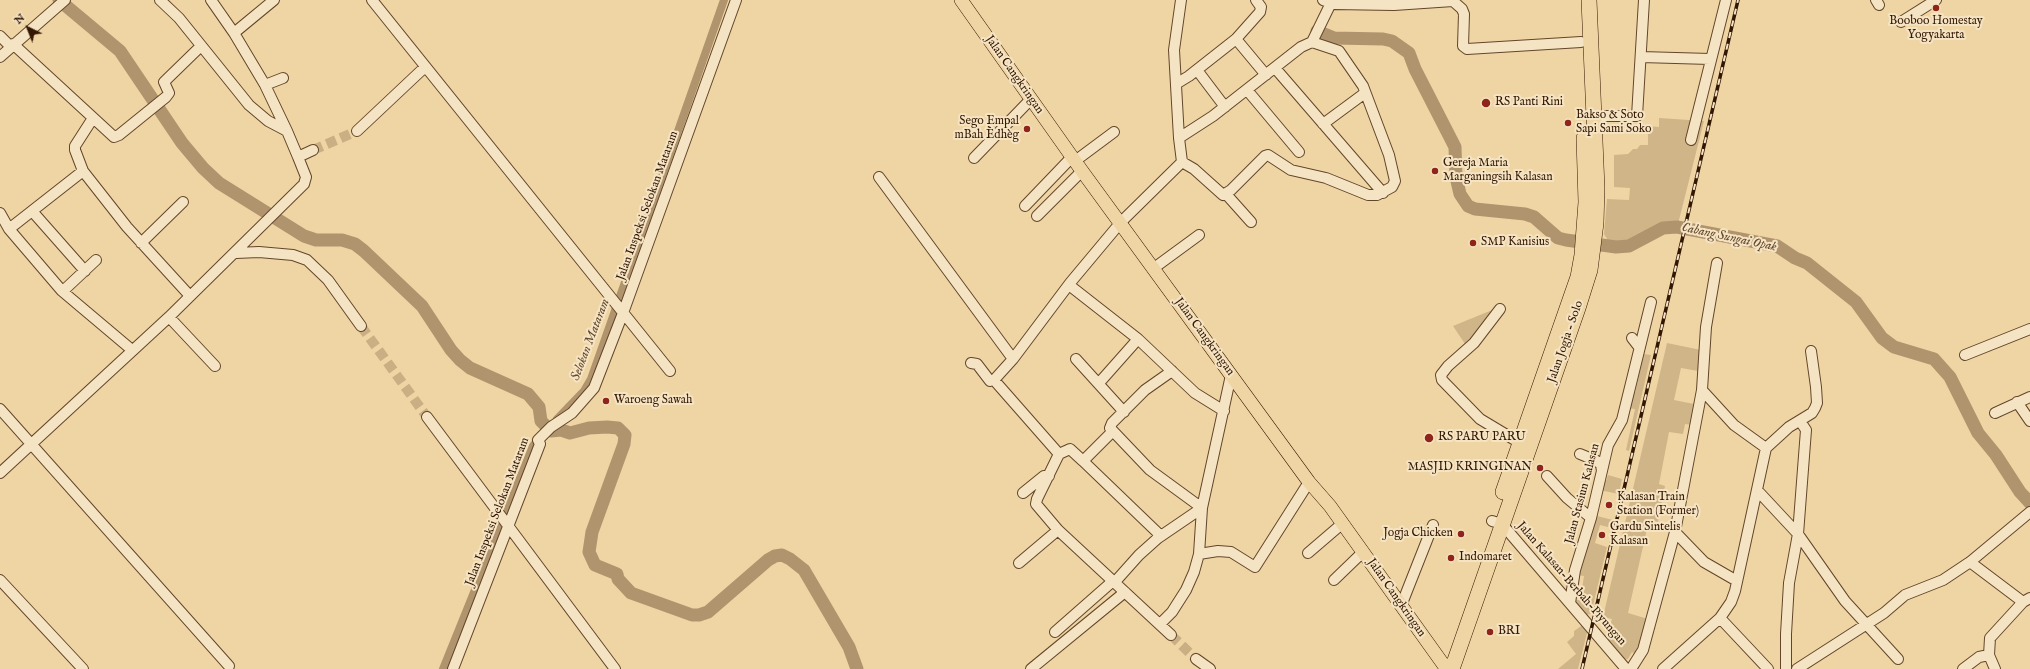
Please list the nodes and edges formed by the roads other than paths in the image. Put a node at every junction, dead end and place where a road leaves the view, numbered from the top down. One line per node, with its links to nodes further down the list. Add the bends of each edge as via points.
1 (65, 0): 23 (street)
2 (160, 0): 24 (street, via 180,18)
3 (211, 0): 18 (street)
4 (274, 0): 18 (street)
5 (372, 0): 28 (street)
6 (736, 0): 79 (street, Jalan Inspeksi Selokan Mataram)
7 (961, 0): 37 (main road, Jalan Cangkringan)
8 (1181, 0): 33 (street, via 1175,36)
9 (1256, 0): 20 (street, via 1261,7 1260,12)
10 (1453, 0): 16 (street, via 1394,5); 22 (street, via 1464,14 1463,46 1467,49)
11 (1579, 0): 22 (highway, Jalan Jogja - Solo)
12 (1589, 0): 39 (highway, Jalan Jogja - Solo)
13 (1644, 0): 26 (street)
14 (1726, 0): 27 (street)
15 (1936, 0): 17 (street)
16 (1327, 2): 21 (street)
17 (1901, 22)
18 (234, 33): 34 (street)
19 (0, 36): 23 (street)
20 (1236, 38): 30 (street); 31 (street)
21 (1312, 42): 29 (street, via 1301,47); 36 (street, via 1339,52 1363,86)
22 (1580, 42): 64 (highway, Jalan Jogja - Solo, via 1586,193)
23 (12, 45): 25 (street); 40 (street)
24 (201, 46): 40 (street, via 164,82 169,93 166,97 116,137); 42 (street, via 249,105 268,121)
25 (0, 57)
26 (1641, 57): 27 (street); 39 (street, via 1637,116)
27 (1710, 59): 46 (street)
28 (424, 67): 43 (street); 79 (street)
29 (1275, 68): 31 (street); 41 (street)
30 (1197, 70): 33 (street); 38 (street)
31 (1266, 75): 35 (street)
32 (283, 78): 34 (street)
33 (1176, 84): 45 (street)
34 (265, 85): 42 (street)
35 (1248, 90): 38 (street); 48 (street)
36 (1365, 93): 41 (street); 55 (street, via 1389,155 1395,181 1392,187)
37 (1031, 99): 50 (street); 52 (main road, Jalan Cangkringan)
38 (1226, 107): 45 (street)
39 (1594, 116): 64 (highway, Jalan Jogja - Solo, via 1597,188)
40 (93, 118): 53 (street, via 74,150)
41 (1323, 124): 55 (street)
42 (287, 131): 49 (street)
43 (357, 131)
44 (1114, 132): 52 (street)
45 (1179, 138): 51 (street)
46 (1691, 140)
47 (313, 150): 49 (street)
48 (1300, 152)
49 (298, 157): 68 (street, via 306,177 304,184)
50 (974, 158)
51 (1182, 162): 56 (street, via 1193,168 1221,194); 62 (street)
52 (1077, 163): 58 (street); 61 (street); 62 (main road, Jalan Cangkringan)
53 (83, 171): 59 (street); 67 (street)
54 (879, 177): 89 (street)
55 (1383, 193): 56 (street, via 1368,194 1326,178 1296,171 1265,156)
56 (1226, 194): 63 (street)
57 (182, 202): 67 (street)
58 (1025, 206)
59 (32, 211): 65 (street); 73 (street)
60 (0, 213): 65 (street)
61 (1037, 216)
62 (1121, 222): 72 (main road, Jalan Cangkringan); 74 (street)
63 (1251, 222)
64 (1590, 223): 69 (highway, Jalan Jogja - Solo)
65 (9, 229): 75 (street)
66 (1199, 235): 72 (street)
67 (141, 243): 76 (street)
68 (236, 253): 76 (street); 81 (street, via 266,252 293,255 308,260 328,280)
69 (1587, 256): 109 (highway, Jalan Jogja - Solo); 127 (highway, Jalan Jogja - Solo, via 1586,285)
70 (96, 260): 73 (street)
71 (1717, 263): 98 (street, via 1706,327)
72 (1154, 268): 95 (main road, Jalan Cangkringan)
73 (85, 271): 75 (street)
74 (1069, 285): 84 (street); 89 (street)
75 (63, 292): 86 (street)
76 (190, 296): 80 (street)
77 (1651, 302): 85 (street, Jalan Stasiun Kalasan)
78 (1500, 309): 109 (street, via 1474,343 1441,375 1442,380 1480,419)
79 (621, 311): 93 (street); 125 (street, Jalan Inspeksi Selokan Mataram, via 594,388 572,413 551,426 538,440 540,444)
80 (169, 317): 86 (street); 92 (street)
81 (361, 326)
82 (2029, 331): 88 (street)
83 (1632, 338): 85 (street)
84 (1138, 339): 94 (street); 97 (street)
85 (1639, 347): 115 (street, Jalan Stasiun Kalasan, via 1622,420 1608,445)
86 (132, 350): 110 (street)
87 (1811, 351): 106 (street, via 1817,403 1812,413)
88 (1965, 355)
89 (1013, 358): 96 (street)
90 (1076, 359): 97 (street)
91 (971, 364): 96 (street, via 977,364 990,381)
92 (215, 366)
93 (670, 371)
94 (1172, 371): 102 (street, via 1195,393); 103 (street, via 1145,390)
95 (1231, 375): 102 (street); 119 (main road, Jalan Cangkringan)
96 (994, 380): 112 (street)
97 (1098, 383): 103 (street)
98 (1702, 390): 111 (street, via 1734,425); 130 (street)
99 (2030, 397): 100 (street)
100 (2017, 402): 104 (street); 107 (street)
101 (0, 408): 110 (street)
102 (1224, 411): 122 (street)
103 (1124, 412): 108 (street, via 1110,426)
104 (1995, 413)
105 (427, 417): 125 (street)
106 (1800, 421): 111 (street, via 1789,427); 131 (street, via 1806,430)
107 (2030, 421)
108 (1112, 432): 114 (street); 122 (street, via 1150,470)
109 (1520, 443): 127 (highway, Jalan Jogja - Solo)
110 (30, 444): 116 (street); 156 (street)
111 (1766, 448): 120 (street)
112 (1059, 454): 114 (street, via 1070,449); 117 (street)
113 (1580, 454): 115 (street, via 1597,461)
114 (1083, 461): 132 (street)
115 (1602, 471): 124 (street, Jalan Stasiun Kalasan)
116 (0, 474)
117 (1049, 476): 121 (street, via 1044,476); 129 (street, via 1036,502)
118 (1547, 476): 124 (street, via 1567,498)
119 (1309, 482): 126 (main road, Jalan Cangkringan); 135 (street, via 1255,566 1231,552)
120 (1757, 490): 131 (street); 141 (street)
121 (1023, 493)
122 (1202, 508): 132 (street); 135 (street)
123 (2030, 512): 136 (street)
124 (1591, 518): 138 (street, Jalan Stasiun Kalasan)
125 (505, 521): 159 (street, Jalan Inspeksi Selokan Mataram); 160 (street)
126 (1343, 523): 133 (main road, Jalan Cangkringan); 134 (street)
127 (1497, 523): 143 (street, Jalan Kalasan-Berbah-Piyungan); 157 (highway, Jalan Jogja - Solo)
128 (1433, 525): 147 (street)
129 (1058, 530): 137 (street); 142 (street)
130 (1675, 532): 141 (street, via 1704,562); 164 (street, via 1643,650)
131 (1798, 534): 150 (street, via 1846,601); 167 (street, via 1789,583)
132 (1161, 536): 142 (street)
133 (1363, 552): 140 (street); 147 (main road, Jalan Cangkringan)
134 (1308, 553)
135 (1199, 554): 149 (street, via 1186,590 1172,612)
136 (1970, 562): 145 (street); 150 (street, via 1943,580 1905,595)
137 (1019, 563)
138 (1575, 570): 143 (street); 146 (street, Jalan Stasiun Kalasan)
139 (0, 580): 158 (street)
140 (1334, 580)
141 (1737, 581): 148 (street, via 1731,602)
142 (1113, 582): 144 (street); 151 (street)
143 (1557, 588): 146 (street, Jalan Kalasan-Berbah-Piyungan)
144 (1125, 592): 149 (street); 161 (street)
145 (2026, 600): 153 (street, via 1990,638)
146 (1570, 603): 163 (street, Jalan Kalasan-Berbah-Piyungan)
147 (1402, 606): 157 (main road, Jalan Cangkringan)
148 (1720, 618): 165 (street); 166 (street)
149 (1160, 624): 152 (street)
150 (1866, 624): 155 (street); 168 (street)
151 (1055, 632)
152 (1171, 635)
153 (1989, 655): 169 (street, via 1979,657); 170 (street)
154 (1196, 659): 162 (street)
155 (1898, 659)
156 (229, 666)
157 (1448, 667)
158 (83, 669)
159 (453, 669)
160 (615, 669)
161 (1031, 669)
162 (1210, 669)
163 (1626, 669)
164 (1632, 669)
165 (1663, 669)
166 (1768, 669)
167 (1786, 669)
168 (1797, 669)
169 (1963, 669)
170 (1995, 669)

